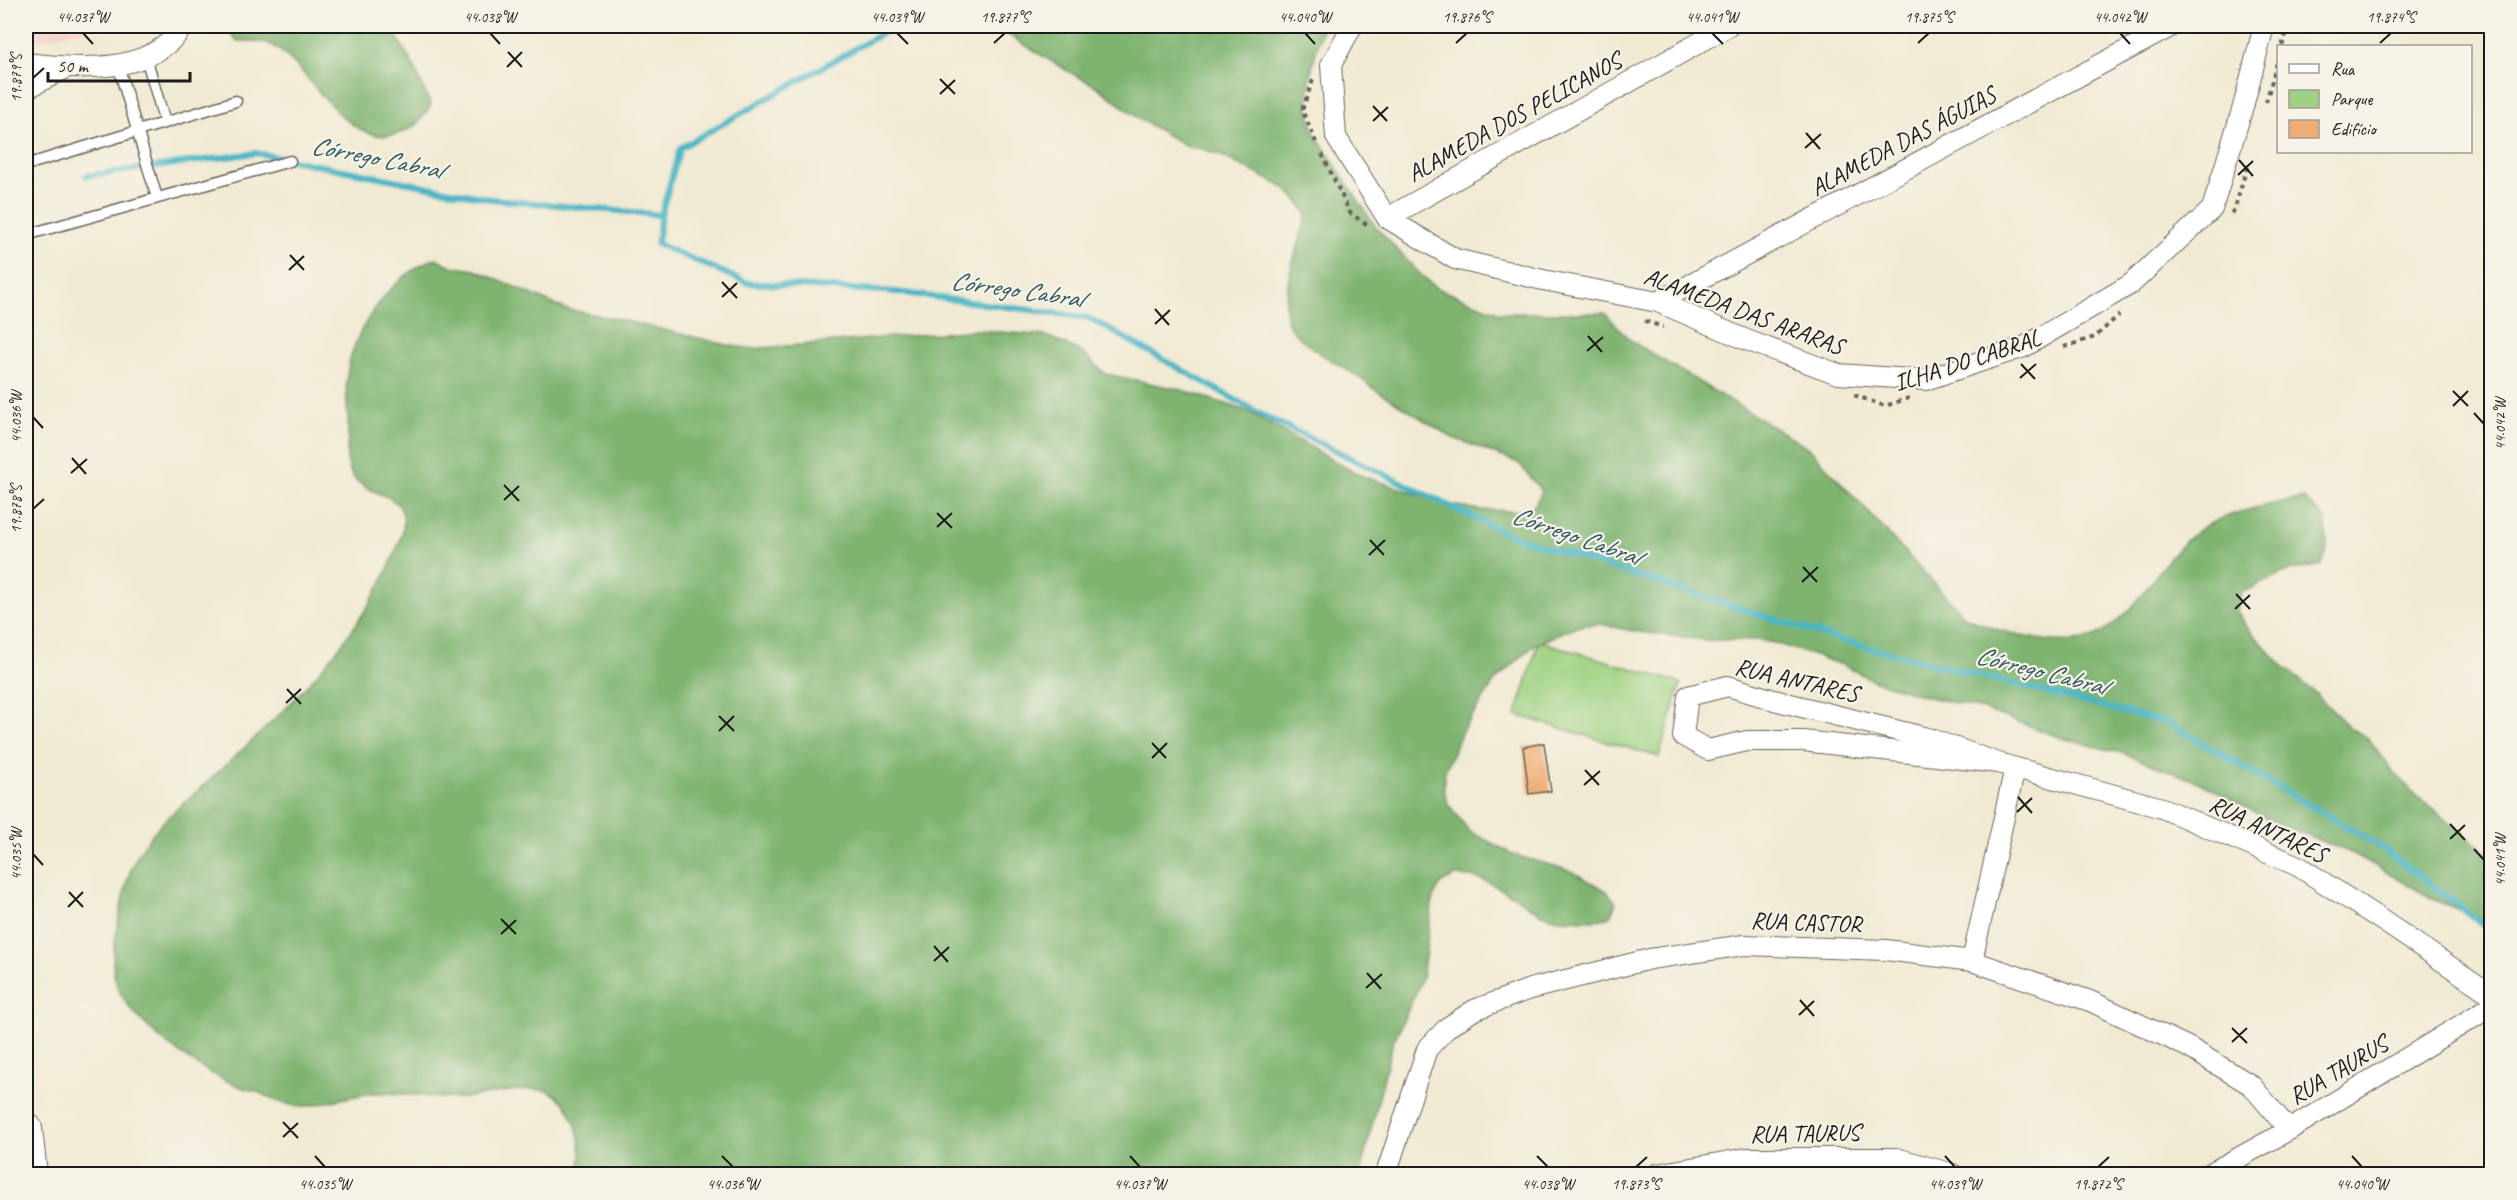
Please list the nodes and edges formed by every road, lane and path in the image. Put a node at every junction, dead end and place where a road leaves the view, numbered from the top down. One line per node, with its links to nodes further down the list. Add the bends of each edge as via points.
1 (183, 26): 8 (street)
2 (1352, 26): 24 (street, ALAMEDA DAS ARARAS, via 1331,65 1336,137)
3 (1730, 26): 24 (street, ALAMEDA DOS PELICANOS)
4 (2172, 26): 26 (street, ALAMEDA DAS ÁGUIAS)
5 (2264, 26): 26 (street, ALAMEDA DAS ARARAS, via 2211,209 2131,285 2024,347 1925,380 1838,374)
6 (2289, 26): 7 (path)
7 (2282, 45)
8 (146, 57): 11 (street); 17 (lane)
9 (26, 63): 12 (street)
10 (2277, 63): 16 (path)
11 (118, 65): 12 (street); 18 (lane)
12 (66, 68): 14 (street)
13 (1313, 78): 24 (path, via 1302,110 1350,213)
14 (26, 89)
15 (236, 101): 17 (lane)
16 (2263, 113)
17 (165, 123): 18 (lane)
18 (138, 131): 21 (lane); 22 (lane)
19 (2250, 156): 23 (path, via 2234,210)
20 (290, 161): 22 (lane)
21 (26, 165)
22 (157, 198): 25 (lane)
23 (2226, 218)
24 (1378, 222): 26 (street, ALAMEDA DAS ARARAS, via 1455,259)
25 (26, 235)
26 (1658, 302)
27 (2121, 313): 30 (path, ILHA DO CABRAL, via 2095,337)
28 (1634, 318): 29 (path)
29 (1667, 328)
30 (2061, 348)
31 (1852, 395): 32 (path, ILHA DO CABRAL, via 1884,406)
32 (1918, 395)
33 (2007, 765): 33 (street, RUA ANTARES, via 1803,741 1747,741 1708,750 1683,736 1688,696 1728,686 1931,739); 34 (street); 35 (street, RUA ANTARES, via 2162,808 2298,867)
34 (1972, 961): 38 (street, RUA CASTOR, via 2090,1001 2187,1047 2251,1085); 40 (street, RUA CASTOR, via 1886,950 1744,945 1650,959 1530,989 1474,1010 1448,1027 1427,1049)
35 (2492, 995)
36 (2492, 1006): 38 (street, RUA TAURUS)
37 (26, 1129): 39 (main road)
38 (2289, 1130): 43 (street, RUA TAURUS)
39 (31, 1174)
40 (1386, 1174)
41 (1657, 1174): 42 (street, RUA TAURUS, via 1747,1158 1896,1158)
42 (1953, 1174)
43 (2209, 1174)

